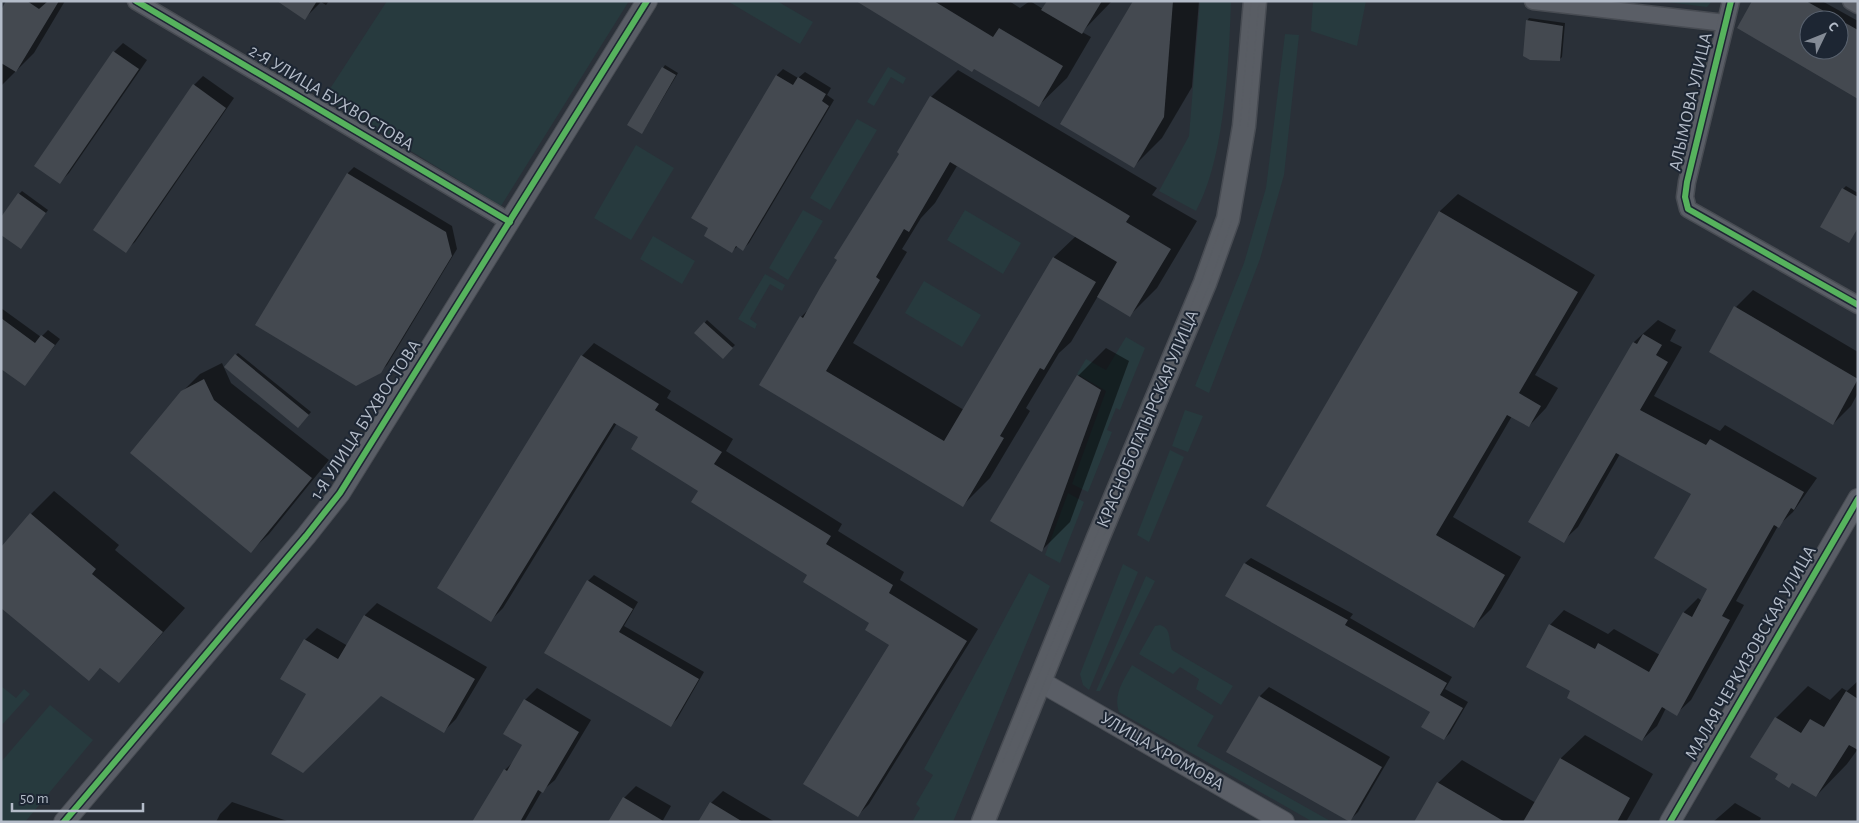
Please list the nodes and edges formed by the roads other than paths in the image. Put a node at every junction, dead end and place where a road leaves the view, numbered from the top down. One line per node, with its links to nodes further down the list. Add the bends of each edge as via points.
1 (136, 1): 9 (street, 2-Я УЛИЦА БУХВОСТОВА)
2 (647, 1): 9 (street, 1-Я УЛИЦА БУХВОСТОВА)
3 (1256, 1): 12 (main road, КРАСНОБОГАТЫРСКАЯ УЛИЦА, via 1244,126 1228,219 1205,283)
4 (1533, 1): 8 (street)
5 (1731, 1): 8 (street, АЛЫМОВА УЛИЦА)
6 (1851, 1): 7 (street)
7 (1858, 5)
8 (1725, 22): 10 (street, АЛЫМОВА УЛИЦА, via 1687,182 1688,210)
9 (510, 222): 13 (street, 1-Я УЛИЦА БУХВОСТОВА, via 340,494)
10 (1858, 305)
11 (1858, 499): 16 (street, МАЛАЯ ЧЕРКИЗОВСКАЯ УЛИЦА)
12 (1041, 682): 14 (main road, КРАСНОБОГАТЫРСКАЯ УЛИЦА); 15 (street, УЛИЦА ХРОМОВА)
13 (64, 822)
14 (984, 822)
15 (1284, 822)
16 (1670, 822)

